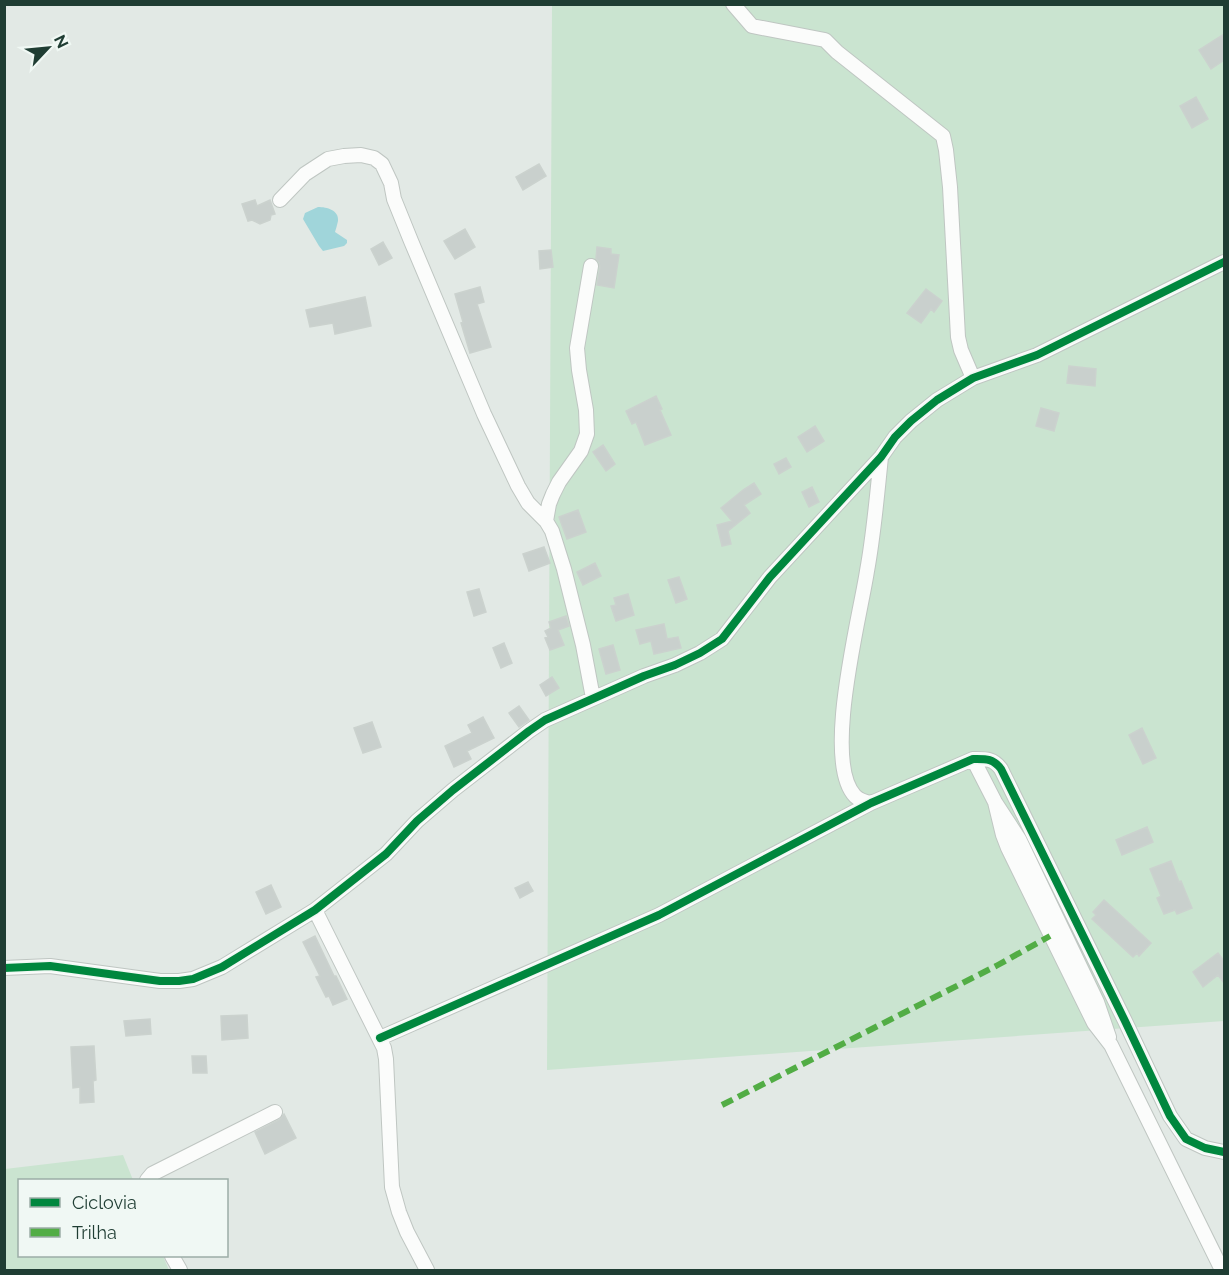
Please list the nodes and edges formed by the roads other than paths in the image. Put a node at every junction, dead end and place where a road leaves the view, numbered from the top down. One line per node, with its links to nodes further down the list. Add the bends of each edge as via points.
1 (733, 4): 5 (street, via 752,26 825,40 943,136 950,187 958,336)
2 (280, 200): 7 (street, via 305,174 328,159 362,155 382,164 493,434 528,503)
3 (1224, 262): 5 (street, via 1037,355)
4 (591, 266): 7 (street, via 577,348 587,434 581,451 553,494)
5 (973, 378): 6 (street, via 911,421)
6 (880, 457): 8 (street, via 771,577 722,639 675,665); 10 (street, via 872,538 841,730 847,782 855,796)
7 (546, 521): 8 (street, via 564,569)
8 (593, 698): 11 (street, via 529,731 453,790 386,854)
9 (973, 759): 10 (street); 15 (street, via 993,760 1002,769 1170,1116 1186,1139 1205,1149); 18 (street, via 1019,839 1097,1002 1110,1045)
10 (871, 803): 13 (street, via 659,915)
11 (315, 910): 12 (street, via 222,967 193,979 160,981 50,966); 13 (street)
12 (6, 970)
13 (380, 1038): 17 (street, via 386,1059 392,1187 407,1232)
14 (275, 1112): 16 (street)
15 (1224, 1152)
16 (148, 1179)
17 (427, 1270)
18 (1222, 1270)

